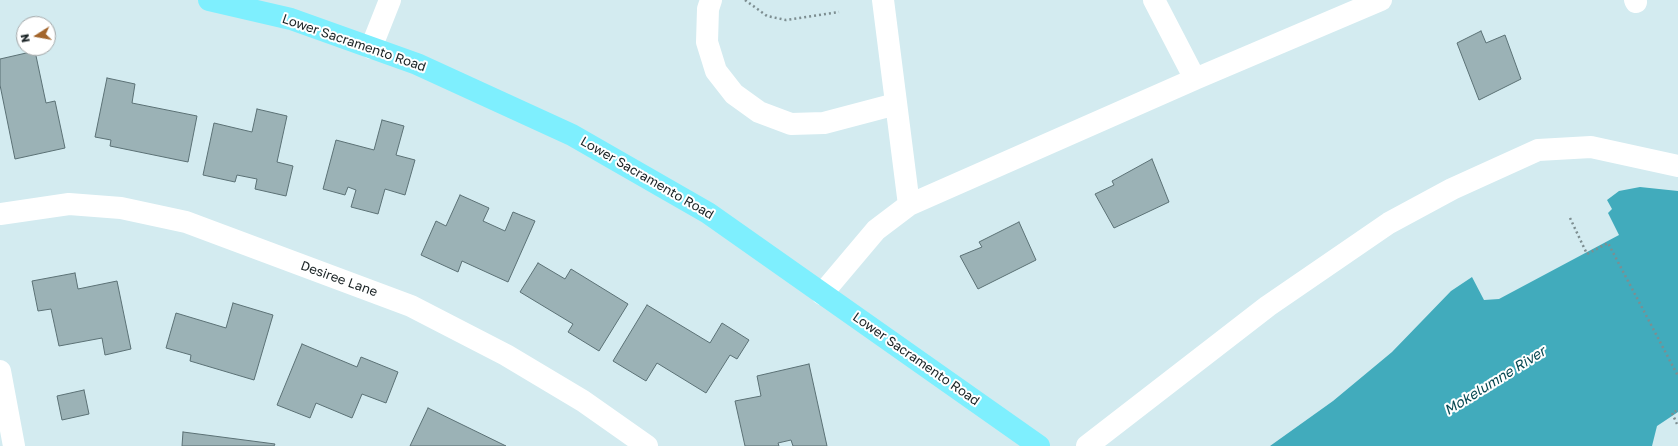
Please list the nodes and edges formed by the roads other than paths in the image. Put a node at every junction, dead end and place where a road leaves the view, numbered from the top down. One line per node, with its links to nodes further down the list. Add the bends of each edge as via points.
1 (209, 0): 7 (main road, Lower Sacramento Road, via 291,19)
2 (390, 0): 7 (street)
3 (711, 0): 9 (street, via 708,9 707,42 716,71 734,94 759,112 791,124 824,123)
4 (883, 0): 9 (street)
5 (1154, 0): 8 (street)
6 (1381, 0): 8 (street)
7 (371, 48): 13 (main road, Lower Sacramento Road, via 417,64 572,135 708,213)
8 (1195, 79): 11 (street)
9 (896, 104): 11 (street)
10 (1678, 166): 18 (street, via 1591,147 1538,150 1452,189 1389,223 1268,306)
11 (909, 205): 13 (street, via 876,230)
12 (0, 214): 16 (street, Desiree Lane, via 69,204 121,208 186,222 411,306 506,355 583,401)
13 (822, 294): 17 (main road, Lower Sacramento Road)
14 (0, 371): 15 (street)
15 (14, 446)
16 (647, 446)
17 (1039, 446)
18 (1087, 446)

